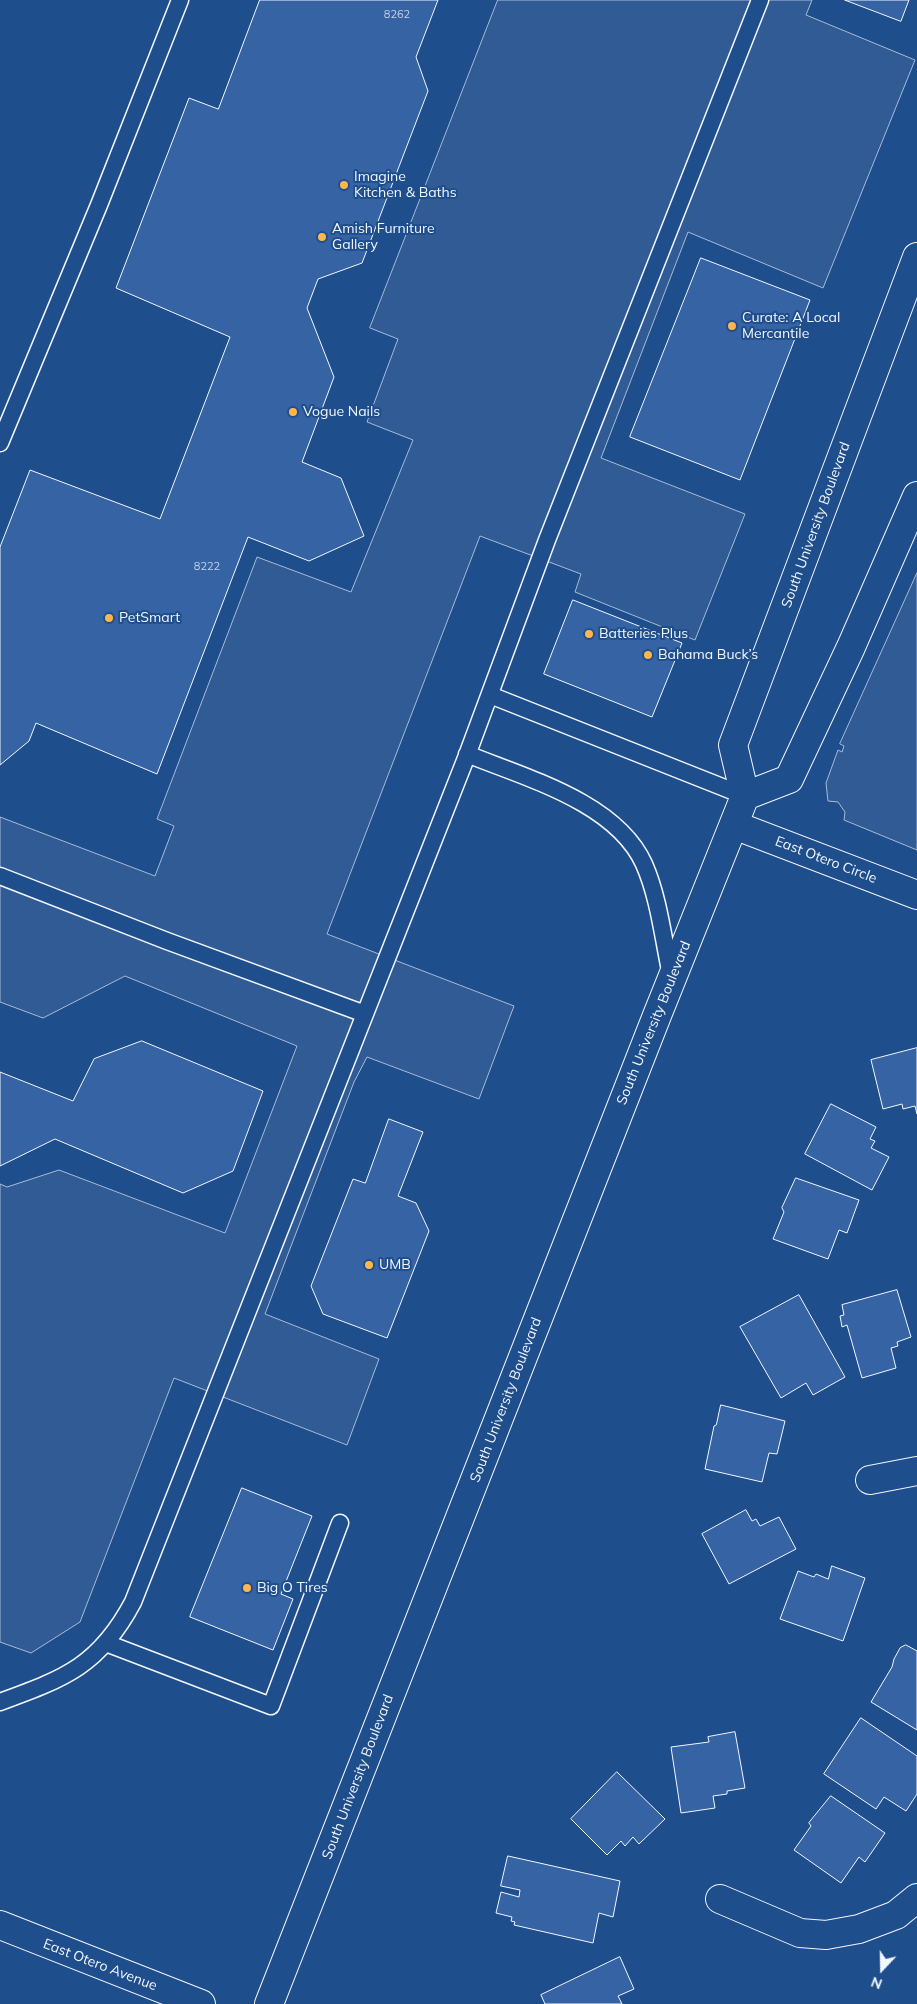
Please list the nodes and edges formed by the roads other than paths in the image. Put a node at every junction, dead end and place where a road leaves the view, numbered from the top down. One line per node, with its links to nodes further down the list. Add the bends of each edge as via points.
1 (180, 0): 4 (lane)
2 (760, 0): 6 (lane, via 547,540)
3 (917, 257): 8 (main road, South University Boulevard, via 733,745)
4 (0, 443)
5 (917, 496): 8 (main road, via 789,779)
6 (490, 695): 7 (lane); 8 (lane)
7 (467, 754): 12 (lane, via 586,805 620,829 643,862 649,878); 13 (lane)
8 (746, 796): 9 (main road, South University Boulevard)
9 (734, 824): 11 (main road, East Otero Circle); 12 (main road, South University Boulevard)
10 (0, 876): 13 (lane)
11 (917, 895)
12 (672, 979): 23 (main road, South University Boulevard)
13 (365, 1014): 17 (lane, via 134,1602 119,1629)
14 (917, 1471): 15 (main road)
15 (870, 1480)
16 (340, 1523): 17 (lane, via 271,1706)
17 (106, 1643): 18 (lane, via 91,1660 53,1682)
18 (0, 1702)
19 (917, 1898): 20 (main road, via 896,1915 859,1929 826,1935 800,1933)
20 (720, 1899)
21 (0, 1925): 22 (main road, East Otero Avenue)
22 (201, 2004)
23 (269, 2004)

